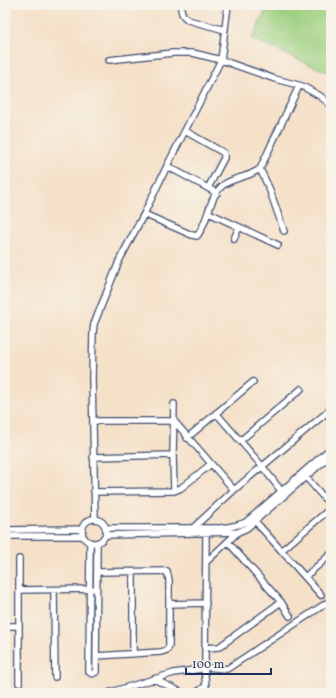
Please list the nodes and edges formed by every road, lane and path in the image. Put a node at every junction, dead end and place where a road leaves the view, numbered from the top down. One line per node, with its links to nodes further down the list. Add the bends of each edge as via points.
1 (181, 5): 3 (street, via 181,12 188,20)
2 (228, 5): 3 (street)
3 (225, 30): 5 (street)
4 (109, 60): 5 (street, via 173,53 193,53)
5 (221, 60): 6 (street); 8 (street)
6 (299, 86): 7 (street, via 320,96); 10 (street)
7 (331, 105)
8 (185, 131): 9 (street); 11 (street, via 224,153 224,158)
9 (167, 166): 11 (street); 14 (street)
10 (260, 169): 12 (street, via 228,182); 16 (street)
11 (208, 188): 12 (street)
12 (217, 193): 13 (street)
13 (208, 213): 14 (street, via 199,234 194,236); 15 (street)
14 (144, 214): 24 (street, via 120,259 94,324)
15 (239, 227): 17 (street); 18 (street)
16 (284, 232)
17 (234, 239)
18 (278, 245)
19 (253, 382): 23 (street)
20 (301, 389): 27 (street)
21 (174, 404): 25 (street)
22 (331, 409): 33 (street)
23 (216, 413): 26 (street); 27 (street)
24 (93, 421): 25 (street); 31 (street)
25 (174, 421): 26 (street); 29 (street)
26 (187, 438): 32 (street)
27 (240, 441): 33 (street)
28 (331, 448): 38 (street)
29 (173, 455): 31 (street); 36 (street)
30 (331, 455): 34 (street)
31 (93, 457): 37 (street)
32 (211, 464): 35 (street); 36 (street)
33 (262, 466): 35 (street); 38 (street)
34 (306, 476): 39 (street); 41 (street)
35 (234, 490): 42 (street)
36 (174, 491): 37 (street)
37 (94, 492): 40 (street)
38 (282, 492): 44 (street)
39 (331, 507): 53 (street)
40 (95, 519): 43 (street, via 86,522); 46 (street, via 101,521)
41 (255, 521): 44 (street, via 247,528); 53 (street)
42 (193, 528): 44 (street); 46 (street)
43 (83, 529): 45 (street); 49 (street)
44 (237, 529): 47 (street); 51 (street)
45 (5, 530)
46 (106, 531): 47 (street); 52 (street, via 103,540)
47 (206, 533): 56 (street)
48 (5, 536): 49 (street)
49 (83, 536): 50 (street)
50 (90, 542): 52 (street); 60 (street)
51 (228, 542): 56 (street); 66 (street)
52 (97, 543): 57 (street)
53 (282, 550): 59 (street)
54 (331, 554): 59 (street)
55 (19, 559): 62 (street)
56 (206, 562): 67 (street)
57 (97, 572): 58 (street); 61 (street)
58 (133, 572): 68 (street, via 167,571); 73 (street)
59 (305, 577): 64 (street)
60 (89, 589): 61 (street); 63 (street); 74 (street, via 90,674 96,672)
61 (96, 589): 74 (street)
62 (19, 590): 63 (street); 71 (street)
63 (54, 590): 76 (street)
64 (321, 595)
65 (331, 600): 75 (street, via 226,669)
66 (281, 602): 69 (street); 72 (street, via 219,647)
67 (206, 603): 68 (street); 72 (street)
68 (169, 604): 73 (street, via 167,650)
69 (290, 616)
70 (5, 626): 71 (street)
71 (19, 626): 78 (street)
72 (205, 648): 75 (street)
73 (133, 654): 74 (street)
74 (96, 656)
75 (204, 667): 77 (street); 81 (street, via 206,686)
76 (55, 677)
77 (154, 679): 79 (street); 80 (street)
78 (19, 682)
79 (108, 693)
80 (183, 693)
81 (196, 693)

